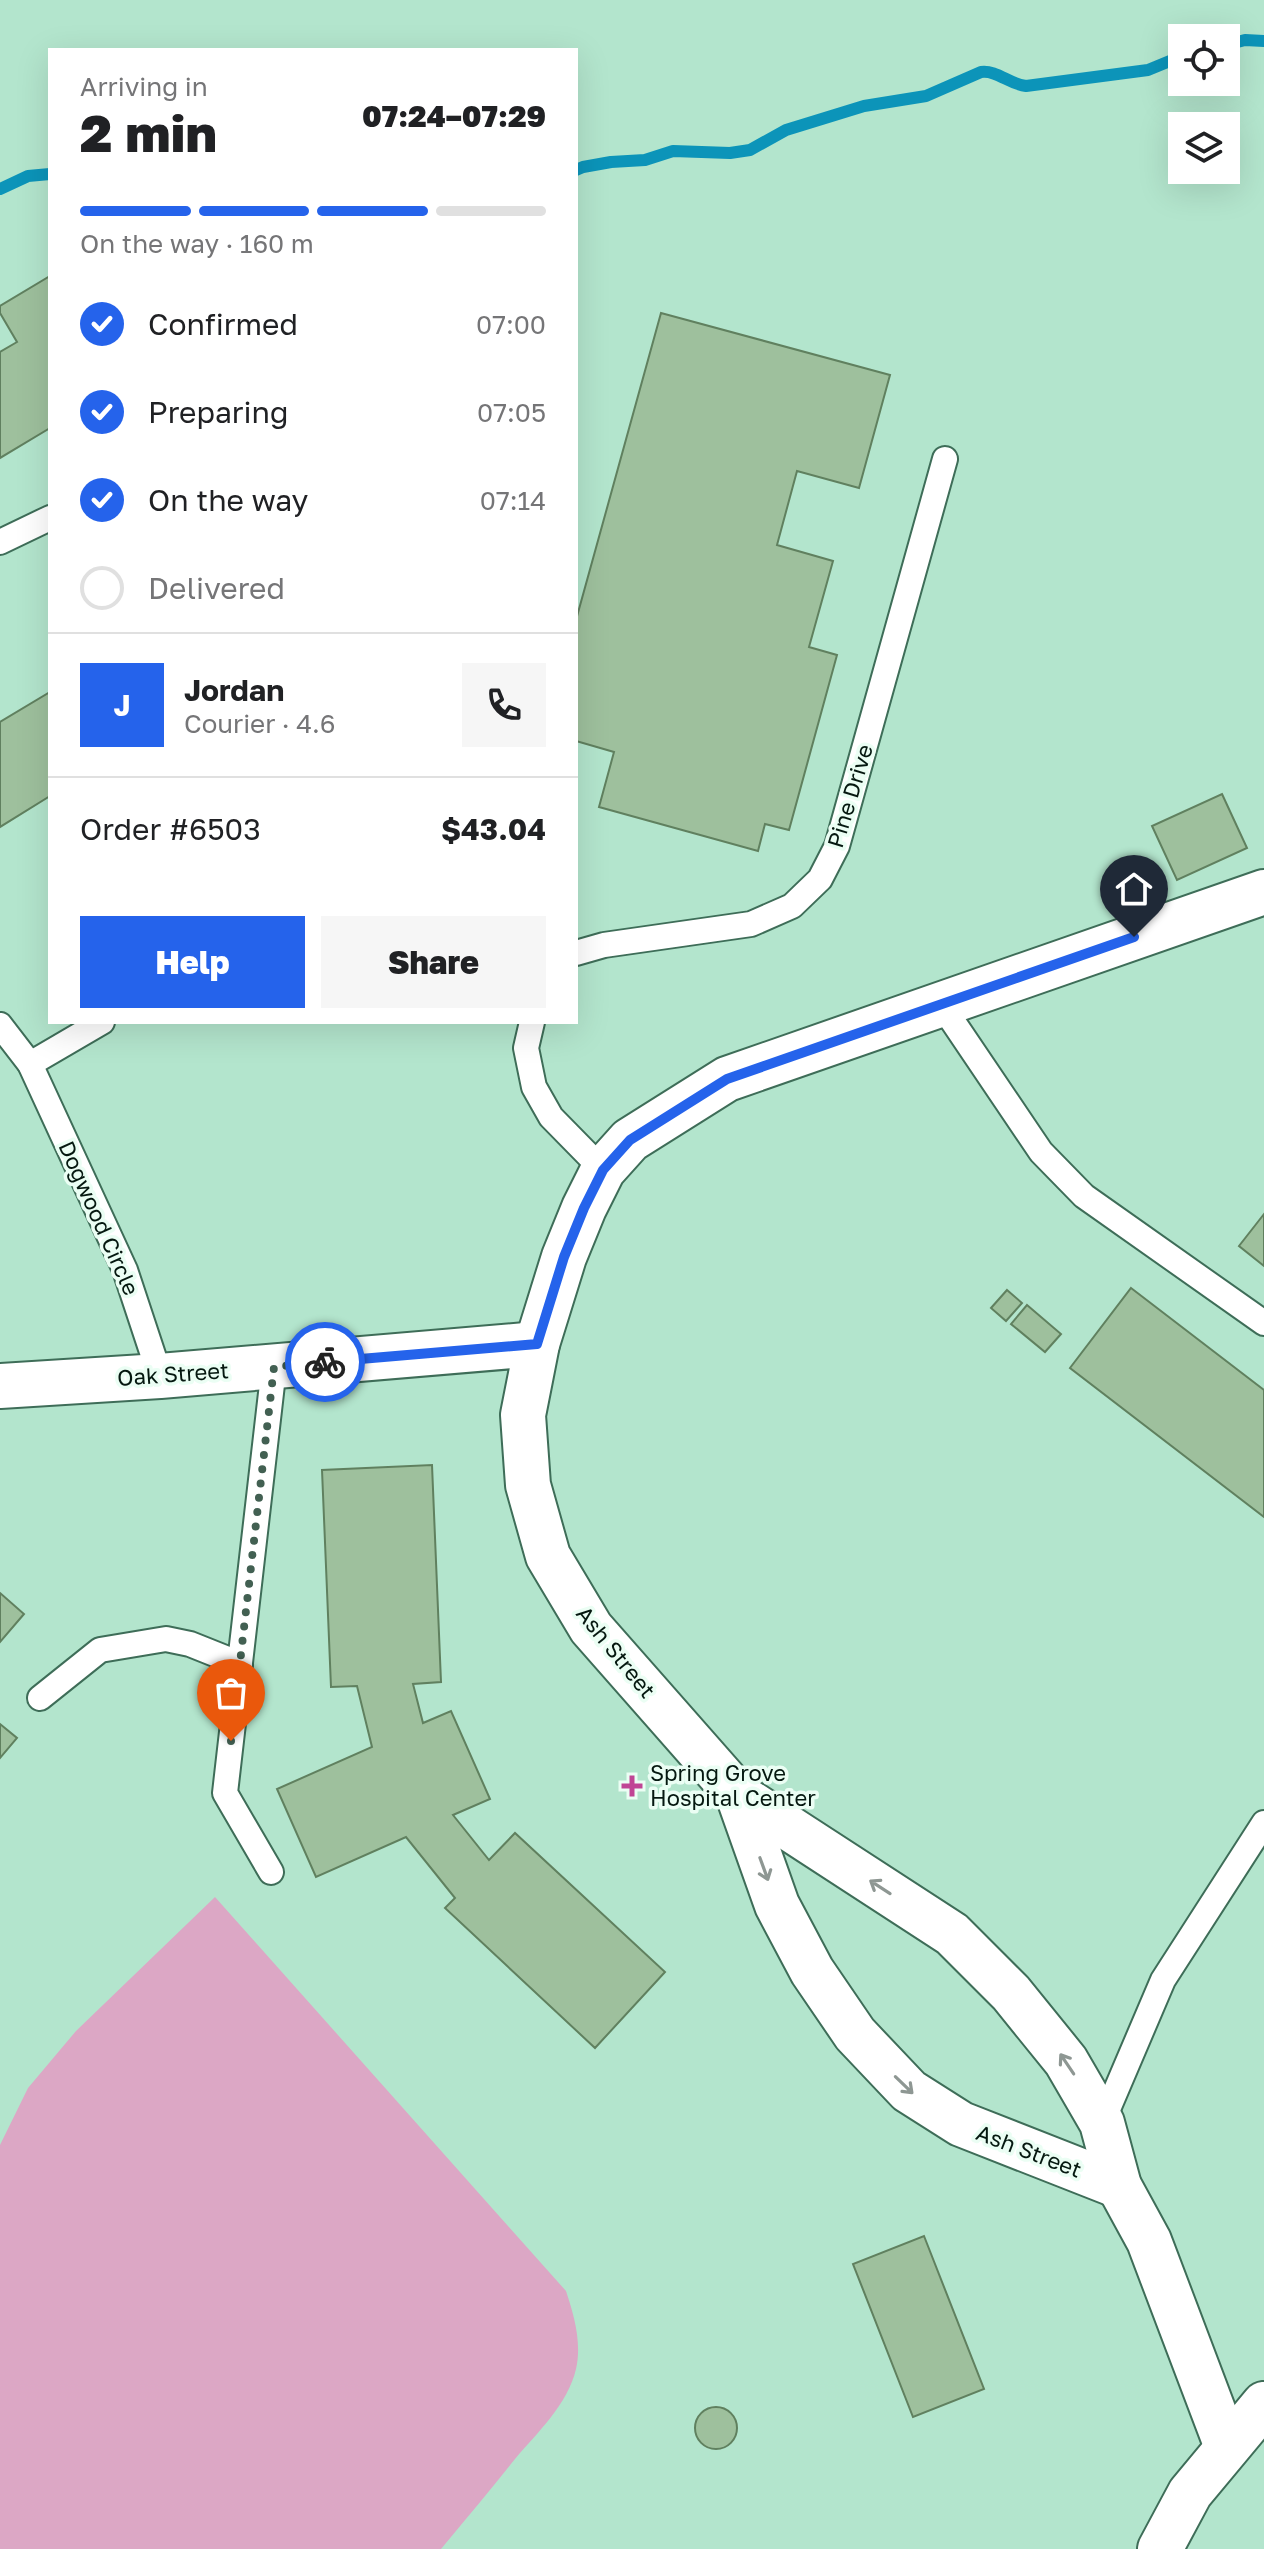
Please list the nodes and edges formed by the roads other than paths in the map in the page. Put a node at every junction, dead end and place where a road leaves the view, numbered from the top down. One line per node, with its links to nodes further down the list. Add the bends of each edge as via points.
1 (945, 459): 5 (lane, Pine Drive, via 837,846 820,879 792,906 751,924)
2 (48, 519): 3 (lane)
3 (0, 542)
4 (1264, 892): 6 (street, Ash Street)
5 (578, 952)
6 (941, 1004): 11 (street, Ash Street, via 727,1079 630,1140); 12 (lane, via 1041,1152 1084,1196)
7 (99, 1024): 10 (lane)
8 (532, 1024): 11 (lane, via 526,1048 534,1087 551,1117)
9 (0, 1025): 10 (lane, Dogwood Circle)
10 (30, 1064): 15 (lane, Dogwood Circle, via 125,1270)
11 (603, 1170): 13 (street, Ash Street, via 564,1257)
12 (1264, 1323)
13 (537, 1344): 14 (street, Oak Street); 19 (street, Ash Street, via 523,1415 528,1485 548,1556 591,1628)
14 (274, 1367): 15 (street, Oak Street); 17 (lane)
15 (160, 1376): 16 (street, Oak Street)
16 (0, 1386)
17 (240, 1664): 18 (lane, via 166,1639 100,1650); 21 (lane, via 225,1793)
18 (40, 1698)
19 (738, 1795): 22 (street, Ash Street, one-way to 19, via 1066,2061 1011,1993 952,1934); 23 (street, Ash Street, one-way to 23, via 777,1905 812,1971 855,2034 909,2091 961,2124)
20 (1264, 1823): 22 (lane, via 1163,1980)
21 (271, 1872)
22 (1102, 2123): 23 (street, Ash Street)
23 (1119, 2186): 25 (street, Ash Street, via 1149,2241)
24 (1264, 2404): 25 (street)
25 (1227, 2447): 26 (street, via 1190,2493)
26 (1160, 2549)

